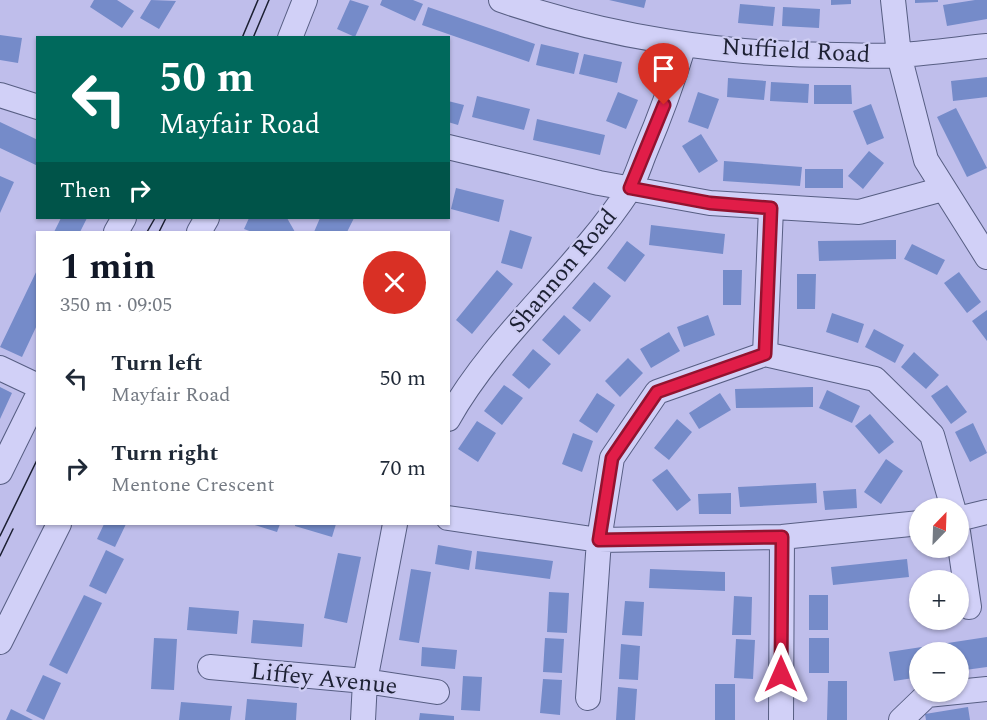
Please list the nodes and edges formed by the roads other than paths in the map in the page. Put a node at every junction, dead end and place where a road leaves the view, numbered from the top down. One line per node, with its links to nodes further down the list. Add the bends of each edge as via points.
1 (305, 0): 4 (street)
2 (501, 0): 5 (street, Nuffield Road)
3 (893, 0): 7 (street)
4 (291, 36)
5 (684, 45): 7 (street, Nuffield Road, via 792,55); 11 (street, Shannon Road, via 657,125)
6 (987, 46): 7 (street, Nuffield Road)
7 (899, 55): 12 (street, via 926,160)
8 (0, 95): 9 (street)
9 (36, 106)
10 (450, 147): 11 (street)
11 (630, 188): 13 (street, via 710,203); 18 (street, Shannon Road, via 578,258)
12 (943, 189): 13 (street, via 859,212); 14 (street)
13 (771, 208): 15 (street)
14 (987, 257)
15 (765, 354): 22 (street, via 875,380 932,435); 30 (street, via 657,392 612,458)
16 (0, 368): 17 (street)
17 (36, 385)
18 (455, 391): 20 (street, Shannon Road)
19 (36, 399): 21 (street)
20 (450, 411)
21 (0, 472)
22 (950, 498)
23 (987, 512): 24 (street)
24 (969, 516)
25 (450, 518): 30 (street)
26 (909, 524): 29 (street)
27 (58, 525): 31 (street)
28 (394, 525): 33 (street)
29 (782, 537): 30 (street); 38 (street)
30 (599, 540): 36 (street)
31 (0, 642)
32 (210, 667): 33 (street, Liffey Avenue)
33 (365, 681): 35 (street, Liffey Avenue); 37 (street)
34 (987, 689): 39 (street, via 927,695)
35 (437, 692)
36 (588, 698)
37 (363, 720)
38 (781, 720)
39 (901, 720)

